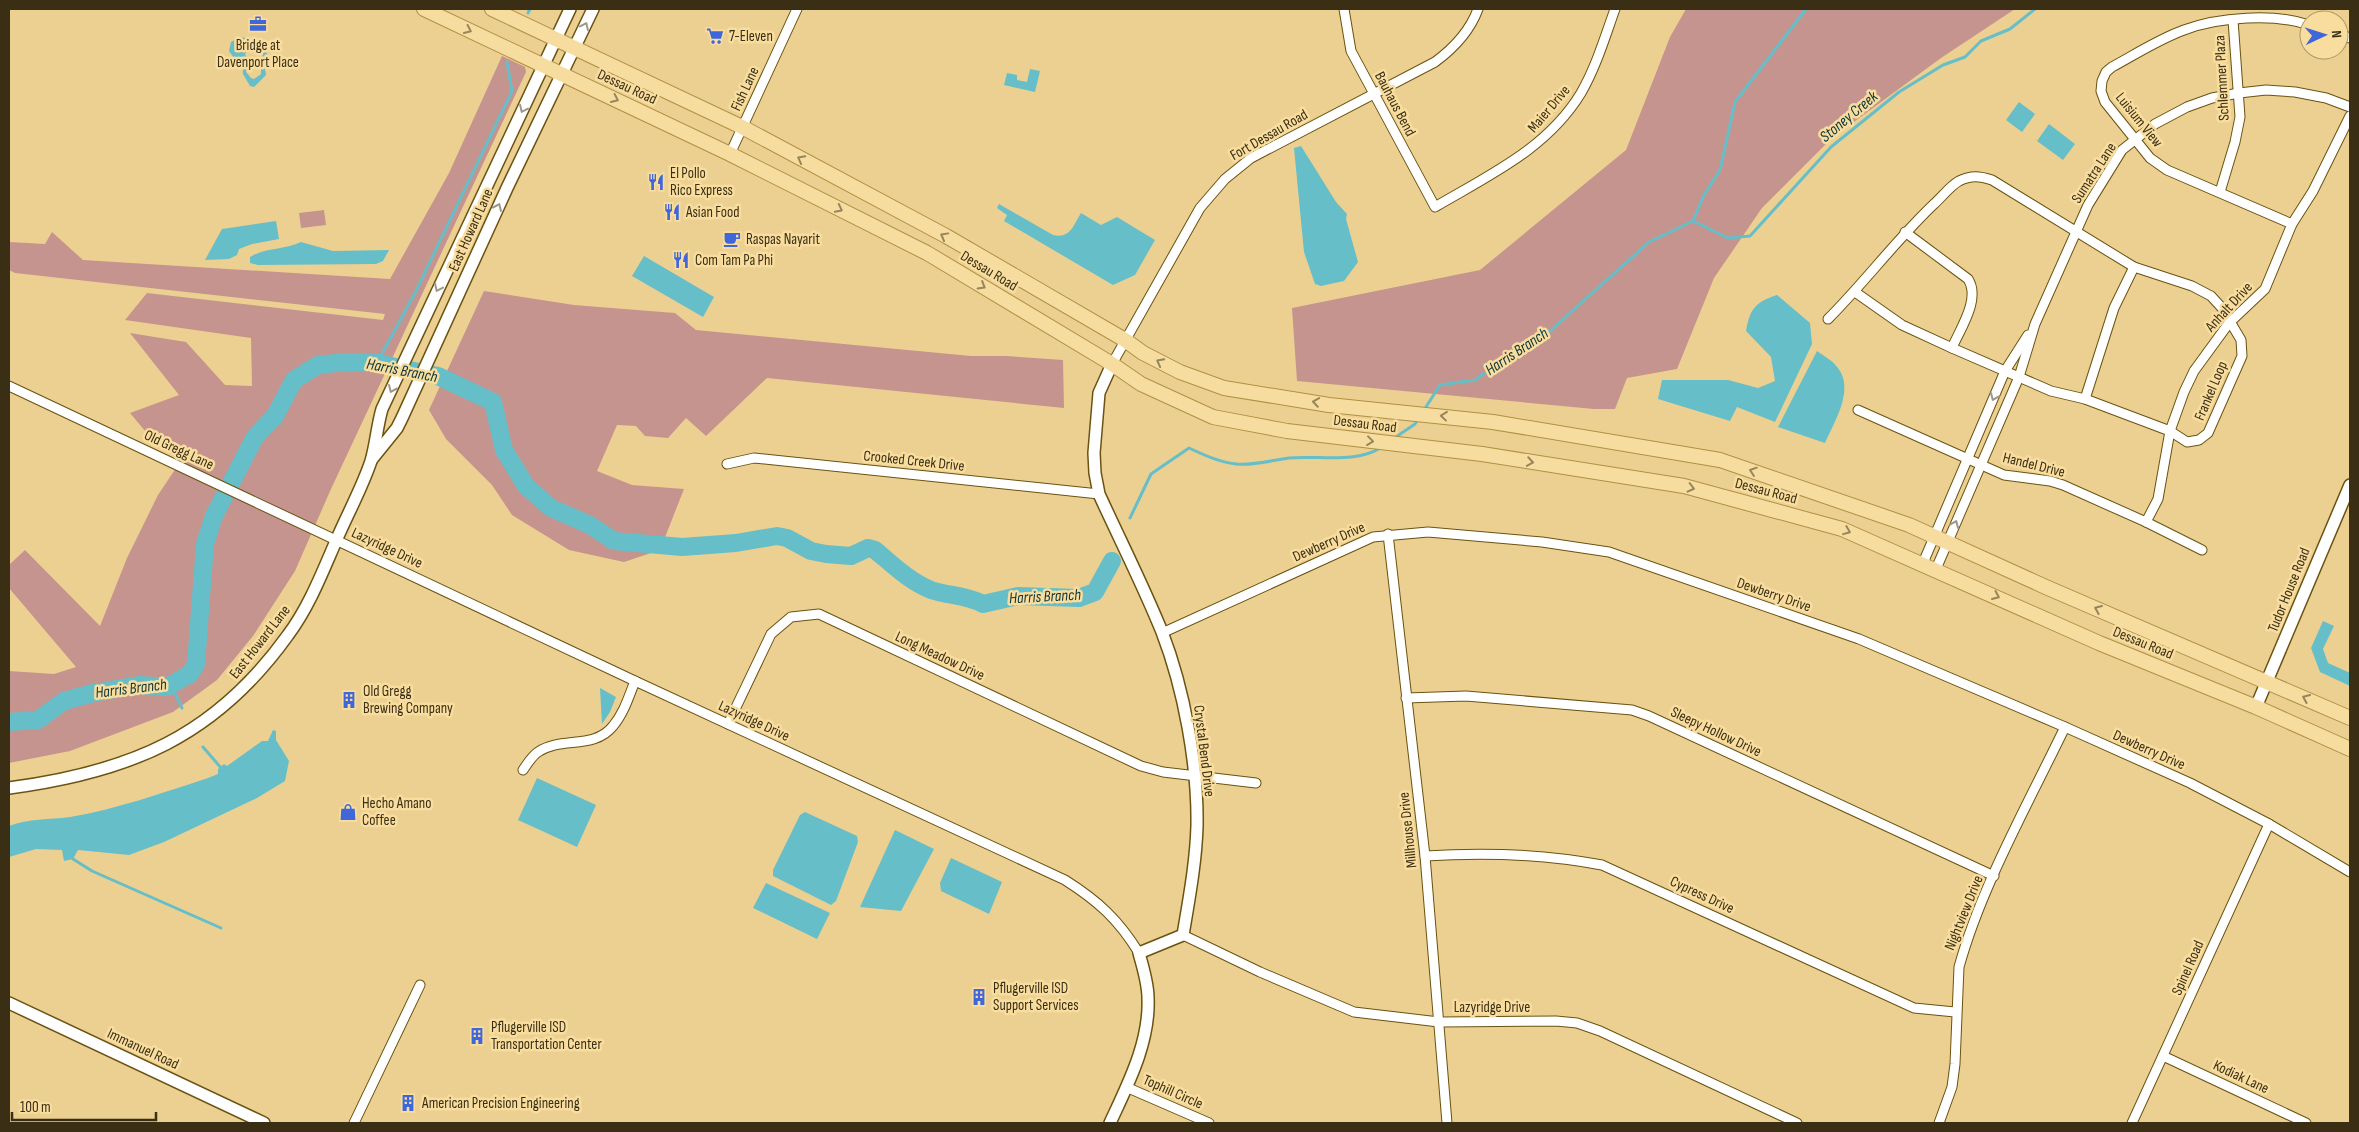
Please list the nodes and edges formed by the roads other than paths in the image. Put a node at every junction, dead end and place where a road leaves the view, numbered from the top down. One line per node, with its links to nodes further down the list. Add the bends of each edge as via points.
1 (424, 9): 13 (main road, Dessau Road, one-way to 13)
2 (492, 9): 11 (main road, Dessau Road)
3 (570, 9): 11 (main road, East Howard Lane)
4 (593, 9): 12 (main road, East Howard Lane, one-way to 4)
5 (797, 9): 19 (street, Fish Lane)
6 (1344, 9): 16 (street, Bauhaus Bend, via 1351,51)
7 (1478, 9): 16 (street, Fort Dessau Road, via 1451,50 1435,62)
8 (1615, 9): 23 (street, Maier Drive, via 1580,94 1542,140 1516,160)
9 (2233, 20): 10 (street, Luisium View); 15 (street, Schlemmer Plaza); 20 (street, Luisium View, via 2185,29 2106,72 2101,92 2105,102)
10 (2299, 22)
11 (556, 40): 12 (main road, Dessau Road); 13 (main road, East Howard Lane)
12 (574, 49): 14 (main road, East Howard Lane); 19 (main road, Dessau Road)
13 (544, 65): 14 (main road, Dessau Road); 42 (main road, East Howard Lane, one-way to 42, via 382,409)
14 (562, 74): 21 (main road, Dessau Road, one-way to 21); 42 (main road, East Howard Lane, one-way to 14, via 402,418)
15 (2239, 93): 17 (street, Sumatra Lane, via 2266,90 2295,92); 20 (street, Sumatra Lane, via 2186,107 2155,124); 22 (street, Schlemmer Plaza, via 2236,142)
16 (1373, 94): 23 (street, Bauhaus Bend); 32 (street, Fort Dessau Road, via 1251,158 1225,179 1200,208)
17 (2350, 107)
18 (2350, 116): 24 (street, Anhalt Drive, via 2313,191)
19 (742, 127): 21 (street, Fish Lane); 32 (main road, Dessau Road, one-way to 19, via 946,236)
20 (2135, 141): 22 (street, Luisium View, via 2163,167); 26 (street, Sumatra Lane, via 2122,150 2088,205)
21 (730, 154): 34 (main road, Dessau Road, one-way to 34, via 927,254)
22 (2220, 192): 24 (street, Luisium View)
23 (1435, 206)
24 (2292, 224): 30 (street, Anhalt Drive, via 2265,289)
25 (1905, 232): 26 (street, Frankel Loop, via 1958,181 1980,176 1992,180); 28 (street, Frankel Loop); 33 (street, via 1972,285 1972,300)
26 (2076, 232): 27 (street, Frankel Loop); 31 (street, Sumatra Lane)
27 (2134, 267): 30 (street, Frankel Loop, via 2210,296 2222,308); 38 (street, via 2114,308)
28 (1855, 292): 29 (street, Frankel Loop); 33 (street, Frankel Loop, via 1902,325)
29 (1828, 319)
30 (2229, 323): 40 (street, Anhalt Drive, via 2194,371); 40 (street, Frankel Loop, via 2241,340 2242,356 2208,433 2199,440 2186,442)
31 (2035, 324): 35 (street, Sumatra Lane); 36 (street, Sumatra Lane)
32 (1125, 340): 34 (street, Fort Dessau Road); 50 (main road, Dessau Road, one-way to 32, via 1909,525 1720,460 1493,422 1224,388 1180,372)
33 (1952, 348): 35 (street, Frankel Loop)
34 (1112, 364): 46 (main road, Crystal Bend Drive, via 1099,394 1094,453); 52 (main road, Dessau Road, one-way to 52, via 1141,384 1210,416 1287,431 1482,454 1684,486 1842,529)
35 (2005, 371): 36 (street, Frankel Loop); 41 (street, Sumatra Lane, one-way to 41)
36 (2019, 377): 38 (street, Frankel Loop, via 2050,391); 44 (street, Sumatra Lane)
37 (9, 386): 49 (street, Old Gregg Lane)
38 (2085, 399): 40 (street, Frankel Loop)
39 (1858, 410): 41 (street, Handel Drive)
40 (2170, 431): 47 (street, Anhalt Drive, via 2158,499)
41 (1968, 458): 44 (street, Handel Drive); 50 (street, Sumatra Lane)
42 (371, 460): 49 (main road, East Howard Lane)
43 (727, 464): 46 (street, Crooked Creek Drive, via 754,458)
44 (1981, 464): 47 (street, Handel Drive, via 2004,475 2057,483); 50 (street, Sumatra Lane, one-way to 44)
45 (2350, 485): 54 (main road, Tudor House Road)
46 (1099, 494): 53 (main road, Crystal Bend Drive)
47 (2146, 522): 51 (street, Handel Drive)
48 (1388, 534): 53 (street, Dewberry Drive, via 1373,536); 56 (street, Millhouse Drive); 60 (street, Dewberry Drive, via 1475,535 1608,552 1860,639)
49 (336, 540): 55 (street, Lazyridge Drive); 65 (main road, East Howard Lane, via 308,601 288,635 256,676 215,714 167,745 110,768 73,778)
50 (1940, 540): 52 (street, Sumatra Lane); 52 (street, Sumatra Lane); 54 (main road, Dessau Road, one-way to 50)
51 (2202, 550)
52 (1929, 566): 57 (main road, Dessau Road, one-way to 57, via 2099,643)
53 (1162, 633): 63 (main road, Crystal Bend Drive, via 1186,715)
54 (2267, 680): 57 (main road, Tudor House Road); 58 (main road, Dessau Road, one-way to 54)
55 (635, 681): 59 (street, Lazyridge Drive); 62 (street, via 612,728 587,742 548,746 536,753)
56 (1406, 698): 67 (street, Millhouse Drive); 69 (street, Sleepy Hollow Drive, via 1466,696 1632,710)
57 (2256, 707): 61 (main road, Dessau Road)
58 (2350, 718)
59 (728, 724): 63 (street, Long Meadow Drive, via 771,634 791,617 819,614 1141,766); 71 (street, Lazyridge Drive, via 1065,880 1108,912 1125,929)
60 (2065, 727): 66 (street, Dewberry Drive, via 2190,783); 69 (street, Nightview Drive)
61 (2350, 749)
62 (523, 770)
63 (1193, 775): 64 (street, Long Meadow Drive); 70 (main road, Crystal Bend Drive, via 1196,834)
64 (1256, 783)
65 (9, 788)
66 (2269, 824): 68 (street, Dewberry Drive); 76 (street, Spinel Road)
67 (1425, 856): 74 (street, Cypress Drive, via 1515,854 1602,865 1914,1008); 75 (street, Millhouse Drive)
68 (2350, 872)
69 (1994, 876): 74 (street, Nightview Drive, via 1958,967)
70 (1183, 935): 71 (main road); 75 (street, Lazyridge Drive, via 1354,1012)
71 (1139, 953): 77 (main road, via 1146,978 1147,1023 1142,1047)
72 (420, 985): 79 (street)
73 (9, 1002): 78 (main road, Immanuel Road)
74 (1955, 1012): 84 (street, Nightview Drive, via 1952,1087)
75 (1439, 1022): 82 (street, Millhouse Drive); 83 (street, Lazyridge Drive, via 1577,1023)
76 (2163, 1056): 85 (street, Spinel Road); 86 (street, Kodiak Lane)
77 (1126, 1087): 80 (main road); 81 (street, Tophill Circle)
78 (264, 1123)
79 (354, 1123)
80 (1110, 1123)
81 (1209, 1123)
82 (1447, 1123)
83 (1797, 1123)
84 (1939, 1123)
85 (2132, 1123)
86 (2306, 1123)

